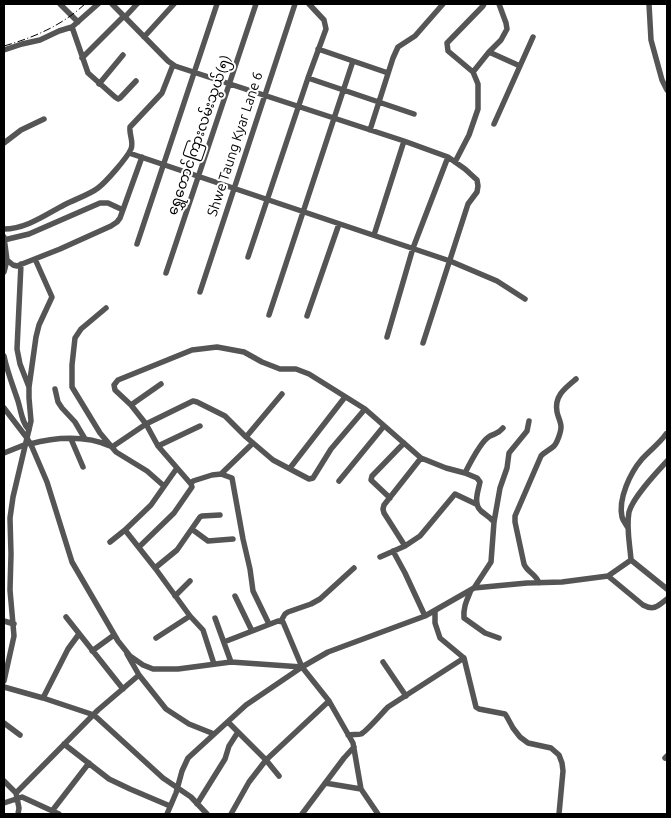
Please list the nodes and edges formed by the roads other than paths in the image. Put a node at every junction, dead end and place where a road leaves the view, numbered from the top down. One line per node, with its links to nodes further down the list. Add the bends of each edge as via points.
1 (60, 4): 15 (street)
2 (98, 4): 15 (street)
3 (112, 4): 14 (street)
4 (137, 4): 14 (street)
5 (174, 4): 17 (street)
6 (217, 4): 28 (street)
7 (256, 4): 33 (street, ရွှေတောင်ကြားလမ်းသွယ်(၅))
8 (295, 4): 36 (street, Shwe Taung Kyar Lane 6)
9 (309, 4): 19 (street, via 325,24)
10 (443, 4): 29 (street, via 416,36 398,47)
11 (484, 4): 27 (street, via 447,43 448,51)
12 (499, 4): 21 (street, via 507,29)
13 (649, 4): 35 (street, via 651,40)
14 (124, 17): 17 (street); 23 (street)
15 (78, 22): 16 (street)
16 (72, 27): 20 (street); 23 (street)
17 (144, 37): 25 (street)
18 (534, 37): 26 (street)
19 (318, 49): 24 (street); 30 (street)
20 (4, 50)
21 (489, 52): 26 (street); 27 (street)
22 (123, 55): 32 (street)
23 (82, 58): 32 (street, via 88,73)
24 (353, 61): 29 (street); 34 (street)
25 (173, 65): 28 (street); 46 (street, via 162,93 130,127 132,147)
26 (520, 66): 42 (street)
27 (473, 72): 49 (street, via 478,84 478,109 469,135)
28 (195, 73): 33 (street); 50 (street)
29 (388, 73): 37 (street)
30 (308, 78): 34 (street); 38 (street)
31 (136, 81): 32 (street, via 118,100)
32 (99, 84)
33 (229, 84): 36 (street); 51 (street, ရွှေတောင်ကြားလမ်းသွယ်(၅))
34 (344, 90): 37 (street); 40 (street)
35 (667, 90)
36 (264, 95): 38 (street); 52 (street, Shwe Taung Kyar Lane 6)
37 (379, 102): 39 (street); 43 (street)
38 (299, 106): 40 (street); 53 (street)
39 (414, 114)
40 (334, 118): 43 (street); 55 (street)
41 (44, 119): 45 (street)
42 (494, 124)
43 (370, 130): 44 (street)
44 (404, 141): 48 (street); 58 (street)
45 (4, 143)
46 (129, 152): 47 (street); 57 (street, via 97,189 30,223)
47 (142, 157): 50 (street); 54 (street)
48 (448, 157): 49 (street); 61 (street)
49 (454, 162): 65 (street, via 477,180 478,186 468,204)
50 (163, 164): 51 (street); 60 (street)
51 (198, 176): 52 (street); 68 (street, ရွှေတောင်ကြားလမ်းသွယ်(၅))
52 (234, 188): 53 (street); 69 (street, Shwe Taung Kyar Lane 6)
53 (268, 200): 55 (street); 62 (street)
54 (123, 210): 59 (street, via 100,203 29,234); 63 (street, via 111,226)
55 (304, 212): 56 (street); 72 (street)
56 (339, 224): 58 (street); 73 (street)
57 (4, 229)
58 (374, 235): 61 (street)
59 (4, 238): 64 (street)
60 (137, 244)
61 (413, 248): 65 (street); 74 (street)
62 (248, 257)
63 (35, 259): 66 (street); 79 (street, via 52,297 39,324)
64 (7, 260): 66 (street, via 13,265); 67 (street)
65 (450, 260): 70 (street, via 496,281); 75 (street)
66 (21, 264): 79 (street, via 17,349)
67 (4, 272)
68 (166, 273)
69 (200, 292)
70 (525, 299)
71 (106, 308): 100 (street, via 75,338 72,387)
72 (269, 315)
73 (307, 316)
74 (388, 337)
75 (423, 343)
76 (4, 356): 91 (street)
77 (576, 379): 132 (street, via 559,396 556,410 560,432 553,446 539,459 515,516 524,564)
78 (161, 384): 83 (street)
79 (29, 387): 91 (street)
80 (55, 389): 95 (street, via 58,402)
81 (282, 394): 93 (street)
82 (345, 396): 83 (street, via 309,374 280,368 244,352 217,346 192,350 118,380 114,390); 85 (street); 106 (street)
83 (131, 405): 87 (street)
84 (4, 408): 96 (street)
85 (365, 409): 89 (street); 106 (street, via 331,448 313,478 306,478)
86 (529, 421): 115 (street, via 527,431 509,453)
87 (146, 424): 93 (street, via 193,401 225,416); 99 (street); 100 (street)
88 (200, 426): 99 (street)
89 (384, 426): 98 (street); 109 (street)
90 (504, 428): 107 (street, via 483,442)
91 (29, 430): 96 (street)
92 (666, 434): 116 (street, via 630,476 621,502 622,519)
93 (246, 437): 97 (street)
94 (71, 439): 95 (street); 96 (street); 104 (street)
95 (86, 439): 100 (street)
96 (27, 442): 101 (street); 123 (street, via 13,497); 150 (street, via 47,482 72,562)
97 (253, 443): 106 (street, via 273,460); 108 (street)
98 (404, 443): 102 (street); 112 (street, via 372,476 371,480)
99 (158, 446): 105 (street)
100 (112, 447): 111 (street)
101 (4, 453)
102 (421, 458): 107 (street); 112 (street)
103 (667, 461): 116 (street, via 632,505)
104 (83, 467)
105 (177, 468): 110 (street); 111 (street)
106 (290, 468)
107 (465, 473): 113 (street, via 480,482)
108 (220, 474): 110 (street); 147 (street, via 232,478 253,591)
109 (339, 481)
110 (191, 484): 124 (street, via 174,513)
111 (164, 486): 117 (street, via 151,505)
112 (390, 498): 122 (street, via 384,505 384,513)
113 (476, 504): 115 (street); 122 (street, via 455,494 420,536)
114 (220, 514): 118 (street, via 202,516)
115 (494, 522): 133 (street, via 491,562)
116 (628, 528): 127 (street)
117 (125, 530): 120 (street); 124 (street)
118 (192, 530): 119 (street, via 208,541); 128 (street, via 177,550)
119 (233, 539)
120 (110, 542)
121 (4, 546): 123 (street)
122 (405, 546): 125 (street)
123 (11, 547): 135 (street)
124 (139, 547): 128 (street)
125 (393, 551): 126 (street); 141 (street)
126 (380, 558)
127 (631, 560): 130 (street); 134 (street)
128 (155, 568): 136 (street)
129 (354, 568): 145 (street, via 320,599 288,612)
130 (608, 576): 132 (street); 138 (street, via 649,608 657,607)
131 (190, 581): 136 (street)
132 (539, 583): 133 (street)
133 (472, 589): 139 (street); 152 (street, via 465,604 464,618 485,633)
134 (667, 589)
135 (7, 590): 146 (street)
136 (175, 596): 140 (street)
137 (235, 596): 148 (street)
138 (667, 599)
139 (435, 611): 141 (street); 156 (street, via 440,638)
140 (190, 616): 151 (street); 159 (street, via 203,630)
141 (425, 616): 160 (street, via 328,652)
142 (66, 617): 149 (street)
143 (216, 618): 153 (street)
144 (4, 621): 146 (street)
145 (281, 621): 147 (street); 160 (street)
146 (14, 624): 162 (street)
147 (269, 624): 148 (street)
148 (252, 631): 153 (street)
149 (79, 634): 154 (street); 166 (street)
150 (114, 635): 154 (street); 155 (street)
151 (156, 638)
152 (499, 638)
153 (224, 642): 157 (street)
154 (92, 651): 164 (street)
155 (126, 651): 159 (street, via 152,669); 161 (street)
156 (464, 658): 165 (street); 196 (street, via 478,710 505,714 520,737 528,743 551,748 559,755 563,771)
157 (231, 662): 159 (street); 160 (street)
158 (384, 662): 165 (street)
159 (214, 664)
160 (302, 667): 167 (street); 169 (street, via 246,704)
161 (138, 675): 164 (street); 172 (street, via 166,710)
162 (4, 681)
163 (4, 687): 166 (street)
164 (123, 689): 168 (street)
165 (406, 696): 174 (street, via 388,707 362,734)
166 (43, 698): 168 (street)
167 (329, 701): 174 (street); 177 (street)
168 (94, 716): 175 (street); 182 (street)
169 (228, 722): 171 (street); 172 (street)
170 (4, 723): 173 (street)
171 (238, 732): 177 (street); 186 (street)
172 (214, 734): 182 (street, via 188,758)
173 (20, 735)
174 (348, 735): 176 (street)
175 (64, 744): 178 (street); 184 (street)
176 (354, 747): 181 (street); 183 (street)
177 (266, 760): 179 (street); 193 (street)
178 (89, 763): 187 (street, via 109,779); 188 (street)
179 (279, 776)
180 (4, 781): 184 (street)
181 (325, 783): 183 (street); 194 (street)
182 (177, 788): 186 (street); 187 (street)
183 (361, 789): 195 (street)
184 (17, 796): 185 (street); 188 (street); 189 (street)
185 (4, 803)
186 (197, 804): 192 (street)
187 (170, 806): 191 (street)
188 (52, 811): 190 (street)
189 (18, 814)
190 (59, 814)
191 (167, 814)
192 (207, 814)
193 (231, 814)
194 (302, 814)
195 (378, 814)
196 (559, 814)

